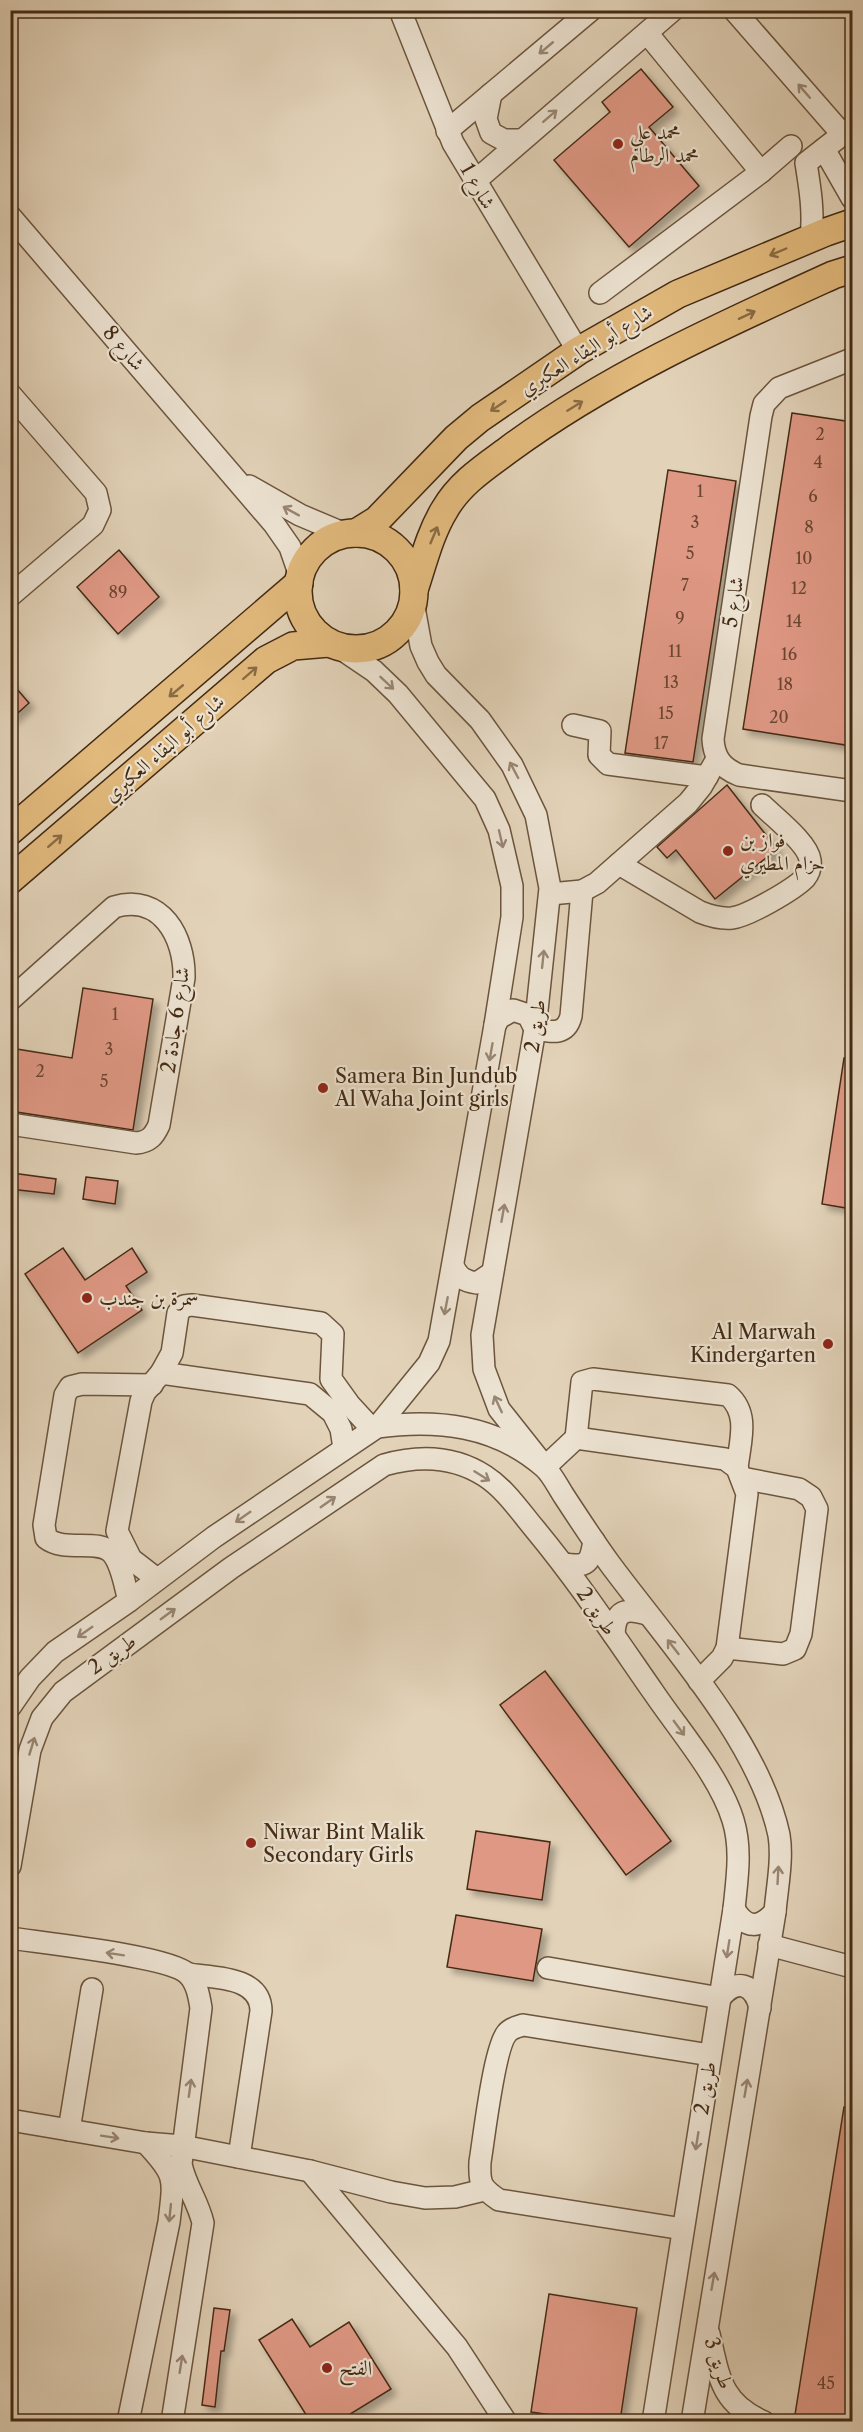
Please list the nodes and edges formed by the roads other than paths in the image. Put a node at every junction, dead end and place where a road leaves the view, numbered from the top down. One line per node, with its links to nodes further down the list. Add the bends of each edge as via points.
1 (400, 10): 7 (street, شارع 1)
2 (591, 10): 6 (street, one-way to 6)
3 (673, 10): 5 (street)
4 (734, 10): 8 (street, one-way to 4)
5 (647, 33): 9 (street, one-way to 5); 12 (street)
6 (490, 94): 7 (street); 9 (street, via 486,118 491,133 504,140)
7 (447, 131): 13 (street, شارع 1)
8 (848, 131): 11 (street)
9 (522, 140): 13 (street)
10 (791, 146): 12 (street)
11 (824, 149): 14 (street); 17 (street, via 806,163 813,221)
12 (761, 172): 19 (street)
13 (474, 182): 20 (street, شارع 1)
14 (852, 198)
15 (10, 216): 23 (street, شارع 8)
16 (852, 223): 17 (main road, شارع أبو البقاء العكبري)
17 (811, 238): 20 (main road, شارع أبو البقاء العكبري, one-way to 20, via 678,294)
18 (852, 269): 27 (main road, one-way to 18, via 445,508 468,479 606,387 690,340)
19 (600, 293)
20 (578, 351): 24 (main road, شارع أبو البقاء العكبري, one-way to 24, via 472,425 377,520)
21 (852, 359): 30 (street, شارع 5, via 779,388 764,404 713,739)
22 (10, 394): 26 (street, via 96,493 100,510 93,525)
23 (238, 480): 24 (street, شارع 8, one-way to 23, via 300,515); 25 (street, شارع 8, via 290,547)
24 (350, 533): 25 (main road, via 330,539 316,549 306,561); 27 (main road, via 384,540 399,551 409,566)
25 (300, 580): 28 (main road, via 300,608 307,622 316,634); 33 (main road, شارع أبو البقاء العكبري, one-way to 33)
26 (10, 596)
27 (414, 596): 28 (main road, via 403,625 385,643 369,648); 37 (street, طريق 2, one-way to 27, via 536,816 512,765 480,720 428,662 421,646)
28 (335, 646): 35 (main road, شارع أبو البقاء العكبري, one-way to 28, via 266,660 293,646); 39 (street, طريق 2, one-way to 39, via 374,671 398,694 485,799 499,830 512,886 512,917)
29 (573, 725): 30 (street, via 600,731 599,755 608,764)
30 (712, 768): 31 (street); 34 (street, via 688,803)
31 (852, 791)
32 (762, 805): 34 (street, via 803,845 810,866 804,879 753,911 732,918 710,916)
33 (10, 831)
34 (619, 864): 36 (street)
35 (10, 880)
36 (582, 891): 37 (street); 40 (street, via 570,1022 558,1032)
37 (550, 894): 40 (street, طريق 2, one-way to 37)
38 (10, 1000): 41 (street, شارع 6 جادة 2, via 114,907 143,904 152,909 168,924 181,947 184,978 155,1134 136,1143)
39 (495, 1025): 40 (street, via 505,1013 521,1011); 42 (street, طريق 2, one-way to 42)
40 (536, 1029): 43 (street, طريق 2, one-way to 40)
41 (10, 1124)
42 (453, 1266): 43 (street, via 465,1281 477,1283); 47 (street, طريق 2, one-way to 47, via 439,1341 429,1363)
43 (492, 1273): 50 (street, طريق 2, one-way to 43, via 499,1409 484,1369 482,1335)
44 (157, 1379): 45 (street, via 172,1353 178,1313 184,1306 192,1305 321,1323 333,1334); 46 (street); 54 (street, via 141,1401); 57 (street, via 82,1384 70,1387 65,1395 44,1525 46,1538 55,1545)
45 (331, 1379): 46 (street, via 320,1391); 47 (street, via 349,1404)
46 (310, 1394): 49 (street, via 333,1413)
47 (375, 1428): 49 (street, طريق 2); 50 (street, طريق 2, via 420,1422 470,1428 521,1451)
48 (576, 1438): 50 (street); 51 (street, via 725,1459); 51 (street, via 582,1382 593,1379 728,1395 738,1403 742,1417)
49 (344, 1448): 52 (street, طريق 2)
50 (545, 1467): 56 (street, طريق 2)
51 (740, 1473): 64 (street, via 747,1494); 64 (street, via 799,1489 811,1497 817,1509 801,1634 795,1649 783,1654)
52 (287, 1487): 53 (street, via 282,1511 286,1517); 55 (street, طريق 2, one-way to 55)
53 (305, 1518): 58 (street, طريق 2, one-way to 58, via 384,1465 402,1460 442,1459 485,1476 508,1496); 59 (street, طريق 2)
54 (117, 1531): 57 (street, via 112,1541); 60 (street, via 131,1559)
55 (214, 1537): 59 (street, via 231,1540 235,1547 237,1555); 60 (street, طريق 2)
56 (594, 1541): 58 (street, via 588,1562 579,1566); 62 (street, طريق 2)
57 (102, 1547): 61 (street, via 112,1553)
58 (564, 1564): 63 (street, طريق 2)
59 (231, 1568): 67 (street, طريق 2, one-way to 59, via 30,1750 42,1718 56,1701 88,1672)
60 (157, 1579): 61 (street, طريق 2)
61 (129, 1601): 66 (street, طريق 2, one-way to 66, via 55,1652)
62 (647, 1614): 63 (street, via 626,1611 618,1615); 65 (street, طريق 2, one-way to 62)
63 (614, 1635): 69 (street, طريق 2, one-way to 69, via 726,1802 734,1821 739,1856)
64 (727, 1648): 65 (street)
65 (699, 1681): 70 (street, طريق 2, one-way to 65, via 779,1838 768,1798 750,1758)
66 (10, 1707)
67 (14, 1820): 68 (street, طريق 2)
68 (10, 1866)
69 (734, 1910): 70 (street, via 743,1922 752,1925 768,1920); 77 (street, طريق 2, one-way to 77)
70 (774, 1912): 72 (street, طريق 2)
71 (10, 1938): 75 (street, one-way to 71, via 160,1961)
72 (769, 1945): 73 (street); 78 (street, طريق 2)
73 (852, 1967)
74 (548, 1968): 77 (street)
75 (188, 1974): 83 (street, one-way to 75, via 201,2008 197,1988); 84 (street, via 242,1983 260,1999)
76 (92, 1989): 81 (street)
77 (720, 1998): 78 (street, via 734,1986 744,1986 758,1998); 79 (street, طريق 2)
78 (760, 2008): 88 (street, طريق 2, one-way to 78)
79 (710, 2055): 86 (street, via 523,2025 515,2027 508,2032 499,2051 480,2162 479,2178); 87 (street, طريق 2, one-way to 87)
80 (10, 2120): 81 (street)
81 (69, 2130): 82 (street, one-way to 82)
82 (146, 2143): 83 (street); 89 (street, one-way to 89, via 167,2167 172,2178 172,2198)
83 (182, 2146): 84 (street); 90 (street, one-way to 83, via 203,2223 198,2202 183,2174)
84 (239, 2157): 85 (street)
85 (310, 2171): 86 (street, via 425,2198 455,2197); 91 (street, via 458,2347)
86 (484, 2190): 87 (street, via 499,2200)
87 (683, 2229): 92 (street, طريق 2)
88 (706, 2322): 93 (street, طريق 2); 94 (street, طريق 3, via 726,2393 739,2408)
89 (129, 2421)
90 (172, 2421)
91 (506, 2421)
92 (653, 2421)
93 (692, 2421)
94 (764, 2421)

